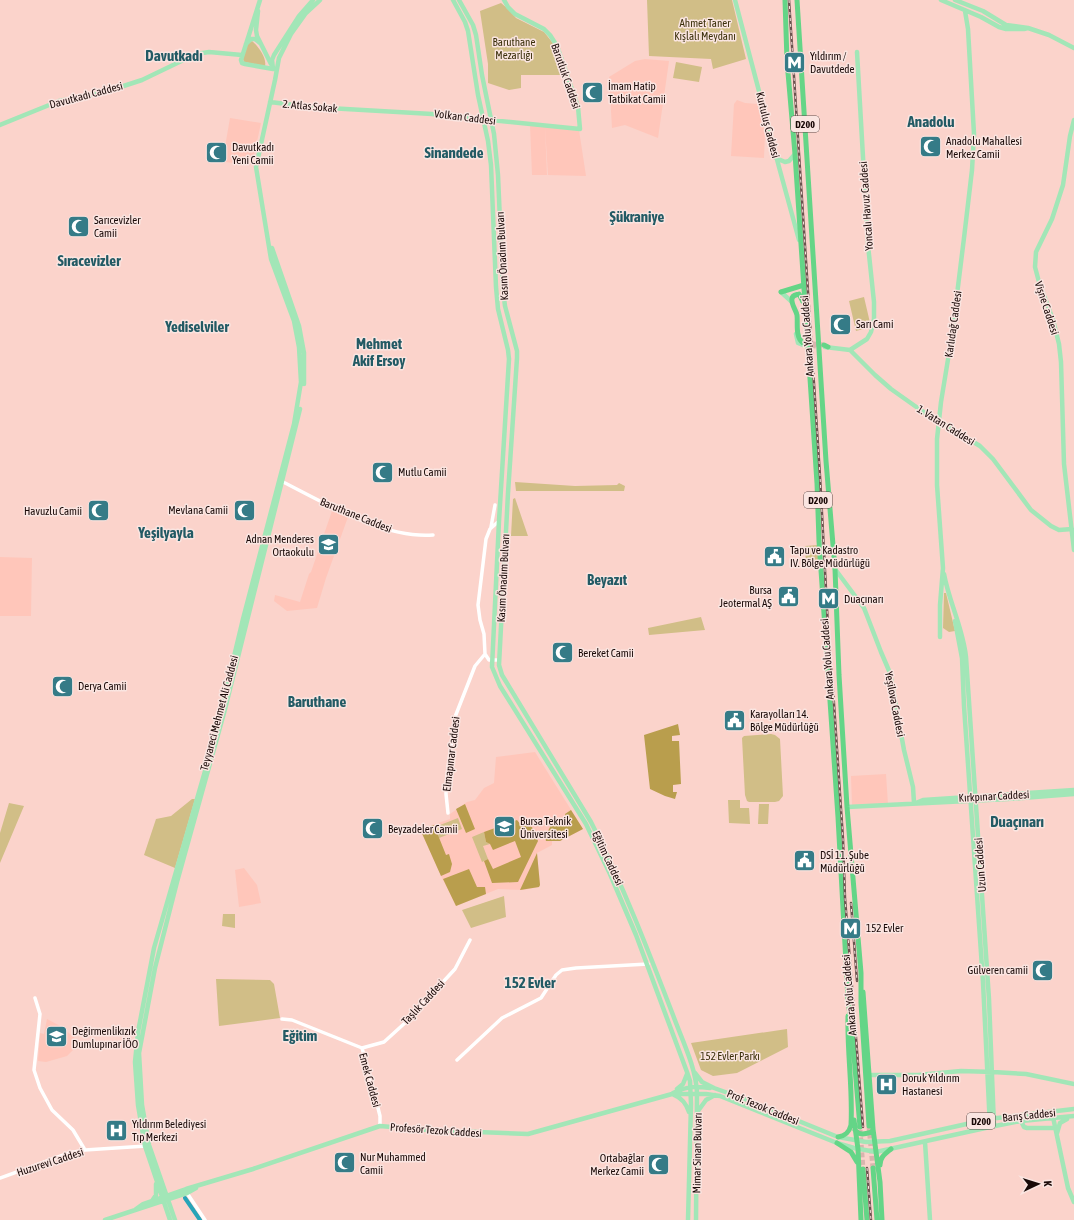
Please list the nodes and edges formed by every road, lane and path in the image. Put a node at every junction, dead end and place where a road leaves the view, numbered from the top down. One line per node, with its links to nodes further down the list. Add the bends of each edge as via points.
1 (313, 0): 20 (main road, via 299,16)
2 (320, 0): 21 (main road, via 306,13 291,34)
3 (453, 0): 26 (main road, Kasım Önadım Bulvarı, via 468,31)
4 (459, 0): 28 (main road, Kasım Önadım Bulvarı, via 476,35)
5 (504, 0): 30 (main road, Barutluk Caddesi, via 515,14 544,29 557,46 578,107)
6 (735, 0): 32 (main road, Kurtuluş Caddesi)
7 (785, 0): 31 (highway, Ankara Yolu Caddesi / D200)
8 (797, 0): 53 (highway, Ankara Yolu Caddesi / D200)
9 (941, 0): 12 (main road)
10 (955, 0): 13 (main road, via 983,11 1006,25)
11 (259, 2): 14 (main road, via 256,30); 15 (main road)
12 (965, 10): 13 (main road, via 999,27); 44 (main road, Karlıdağ Caddesi, via 974,116 972,170)
13 (1028, 28): 16 (main road)
14 (261, 44): 15 (main road, via 252,39); 18 (main road)
15 (245, 46): 19 (main road)
16 (1074, 48)
17 (856, 52): 43 (main road, Yoncalı Havuz Caddesi, via 874,319 867,340)
18 (265, 53): 20 (main road); 22 (main road)
19 (242, 55): 22 (main road, via 242,63); 29 (main road, Davutkadı Caddesi, via 209,52 196,54 142,80 105,92 58,101)
20 (274, 55): 22 (main road)
21 (277, 64): 22 (main road); 23 (main road, Teyyareci Mehmet Ali Caddesi)
22 (273, 69): 23 (main road)
23 (276, 75): 24 (main road, Teyyareci Mehmet Ali Caddesi)
24 (270, 102): 25 (main road, 2. Atlas Sokak); 35 (main road, Teyyareci Mehmet Ali Caddesi, via 256,167)
25 (349, 109): 26 (main road, Volkan Caddesi, via 418,112)
26 (484, 120): 28 (main road, Volkan Caddesi); 47 (main road, Kasım Önadım Bulvarı, via 491,165 498,309 509,359)
27 (1074, 120): 49 (main road, Vişne Caddesi, via 1064,185 1052,220 1036,252 1035,267 1059,344 1064,464)
28 (491, 121): 30 (main road, Volkan Caddesi); 57 (main road, Kasım Önadım Bulvarı, via 498,175 503,290 517,351)
29 (0, 125)
30 (580, 129)
31 (795, 154): 33 (main road); 36 (highway, Ankara Yolu Caddesi / D200)
32 (776, 158): 33 (main road); 34 (main road, Kurtuluş Caddesi)
33 (785, 162): 34 (main road)
34 (782, 178): 36 (main road, Kurtuluş Caddesi)
35 (266, 227): 45 (main road, Teyyareci Mehmet Ali Caddesi, via 299,326 304,353 303,394); 107 (main road, Teyyareci Mehmet Ali Caddesi, via 273,264 297,334 300,393 214,740 149,972 135,1054 138,1105)
36 (802, 249): 37 (highway, Ankara Yolu Caddesi / D200)
37 (802, 286): 38 (highway); 39 (highway, via 792,294); 40 (highway, Ankara Yolu Caddesi / D200)
38 (781, 292): 39 (main road)
39 (791, 300): 40 (highway, via 797,294 800,295); 41 (highway, via 797,312 799,337)
40 (805, 310): 69 (highway, Ankara Yolu Caddesi / D200)
41 (803, 344)
42 (825, 347): 43 (main road)
43 (850, 350): 44 (main road, 1. Vatan Caddesi, via 891,389)
44 (938, 420): 49 (main road, 1. Vatan Caddesi, via 980,446 993,459 1031,510 1059,530); 52 (main road, Karlıdağ Caddesi, via 938,486)
45 (282, 482): 50 (street, Baruthane Caddesi, via 330,508 383,528 414,535); 107 (main road, Teyyareci Mehmet Ali Caddesi, via 224,713 155,968 139,1060)
46 (495, 505): 48 (street)
47 (499, 521): 48 (street); 56 (main road, Kasım Önadım Bulvarı)
48 (490, 529): 55 (street, via 486,539 478,605)
49 (1072, 529): 51 (main road, Vişne Caddesi)
50 (433, 535)
51 (1074, 550)
52 (943, 568): 54 (main road, Karlıdağ Caddesi); 60 (main road, Uzun Caddesi, via 964,641)
53 (835, 569): 61 (main road, Yeşilova Caddesi, via 864,608 890,673 904,750 914,787); 62 (highway, Ankara Yolu Caddesi / D200)
54 (940, 638)
55 (485, 654): 56 (street, via 487,658); 63 (street, Elmapınar Caddesi, via 475,666 455,717 446,789)
56 (492, 658): 57 (street); 64 (main road, Kasım Önadım Bulvarı, via 492,667 500,686)
57 (498, 660): 73 (main road, Eğitim Caddesi, via 502,675 591,822 613,866)
58 (1074, 790): 60 (main road, Kırkpınar Caddesi)
59 (1074, 794): 60 (main road, Kırkpınar Caddesi)
60 (973, 799): 61 (main road, Kırkpınar Caddesi, via 923,800); 75 (main road, Uzun Caddesi, via 989,999)
61 (914, 803): 62 (main road, Kırkpınar Caddesi)
62 (848, 807): 67 (highway, Ankara Yolu Caddesi / D200)
63 (448, 813)
64 (589, 829): 66 (main road, Eğitim Caddesi)
65 (470, 940): 71 (street, Taşlık Caddesi, via 455,969 406,1022 384,1042)
66 (648, 964): 72 (street, via 562,970 541,998 502,1018); 74 (main road, Eğitim Caddesi)
67 (861, 973): 76 (highway, D200); 99 (highway, Ankara Yolu Caddesi / D200)
68 (35, 998): 110 (street, via 40,1014 35,1075 52,1110 73,1130)
69 (848, 999): 77 (highway, via 847,1033); 101 (highway, Ankara Yolu Caddesi / D200)
70 (282, 1019): 71 (street, Emek Caddesi, via 292,1020)
71 (362, 1048): 97 (street, Emek Caddesi, via 380,1116)
72 (457, 1060)
73 (693, 1070): 79 (main road, Eğitim Caddesi); 81 (main road, Prof. Tezok Caddesi, via 702,1082)
74 (687, 1072): 80 (main road, Eğitim Caddesi); 83 (main road, via 683,1084)
75 (990, 1072): 76 (main road); 78 (main road, via 1026,1074); 86 (main road, Uzun Caddesi)
76 (870, 1075): 99 (highway, D200)
77 (851, 1083): 101 (highway); 103 (highway, via 850,1130)
78 (1074, 1084)
79 (697, 1086): 80 (main road); 81 (main road); 82 (main road, Mimar Sinan Bulvarı)
80 (690, 1087): 83 (main road); 84 (main road, Mimar Sinan Bulvarı)
81 (714, 1088): 103 (main road, Prof. Tezok Caddesi)
82 (697, 1093): 84 (main road, Prof. Tezok Caddesi); 85 (main road, Prof. Tezok Caddesi); 89 (main road, Mimar Sinan Bulvarı)
83 (672, 1094): 84 (main road, Prof. Tezok Caddesi); 91 (main road, via 687,1104); 97 (main road, Profesör Tezok Caddesi, via 528,1134)
84 (690, 1094): 91 (main road, Mimar Sinan Bulvarı)
85 (715, 1095): 89 (main road, via 700,1106); 103 (main road, Prof. Tezok Caddesi)
86 (991, 1108): 92 (main road, via 998,1115); 93 (main road, Uzun Caddesi); 96 (main road, via 984,1118)
87 (1074, 1109): 88 (main road, Barış Caddesi / D200)
88 (1051, 1112): 92 (main road, Barış Caddesi / D200); 94 (main road)
89 (698, 1113): 128 (main road, Mimar Sinan Bulvarı)
90 (1072, 1116): 94 (main road, Barış Caddesi / D200); 102 (main road, via 1060,1123)
91 (691, 1117): 127 (main road, Mimar Sinan Bulvarı)
92 (1007, 1117): 93 (main road, Barış Caddesi / D200)
93 (991, 1119): 96 (main road, Barış Caddesi / D200); 98 (main road, Uzun Caddesi)
94 (1053, 1119): 95 (main road, Barış Caddesi / D200); 100 (main road)
95 (1021, 1121): 98 (main road, Barış Caddesi / D200); 100 (main road, via 1022,1126 1027,1128)
96 (976, 1122): 105 (main road, Barış Caddesi / D200)
97 (380, 1126): 117 (main road, Profesör Tezok Caddesi)
98 (992, 1126): 106 (main road, Barış Caddesi / D200)
99 (871, 1128): 101 (highway, via 872,1132 862,1134 858,1133); 105 (highway, D200)
100 (1055, 1128): 102 (main road)
101 (857, 1129): 104 (highway)
102 (1056, 1134): 121 (main road, via 1068,1188)
103 (837, 1140): 104 (main road, Barış Caddesi); 108 (main road); 113 (highway, via 854,1155)
104 (856, 1140): 105 (main road, Barış Caddesi); 108 (highway)
105 (875, 1142): 111 (highway, D200)
106 (925, 1142): 109 (main road, Barış Caddesi / D200); 133 (main road)
107 (147, 1145): 110 (street, Huzurevi Caddesi); 115 (main road, Teyyareci Mehmet Ali Caddesi); 119 (main road, Teyyareci Mehmet Ali Caddesi)
108 (858, 1149): 111 (main road); 113 (highway)
109 (891, 1149): 111 (main road, Barış Caddesi); 116 (highway, D200, via 880,1160)
110 (85, 1150): 114 (street, Huzurevi Caddesi, via 69,1153)
111 (876, 1152): 112 (highway, D200)
112 (875, 1167): 113 (highway); 116 (highway, D200); 131 (highway, D200)
113 (860, 1168): 129 (highway); 130 (highway)
114 (0, 1178)
115 (156, 1180): 119 (main road, Teyyareci Mehmet Ali Caddesi); 120 (main road, via 156,1192)
116 (880, 1182): 132 (highway, D200)
117 (203, 1185): 118 (main road); 119 (main road)
118 (187, 1193): 119 (main road); 126 (street)
119 (165, 1198): 120 (main road); 122 (main road); 124 (main road); 125 (main road)
120 (152, 1201): 122 (main road)
121 (1074, 1202)
122 (136, 1209): 123 (main road)
123 (105, 1220)
124 (170, 1220)
125 (175, 1220)
126 (205, 1220)
127 (688, 1220)
128 (696, 1220)
129 (861, 1220)
130 (867, 1220)
131 (877, 1220)
132 (882, 1220)
133 (930, 1220)

